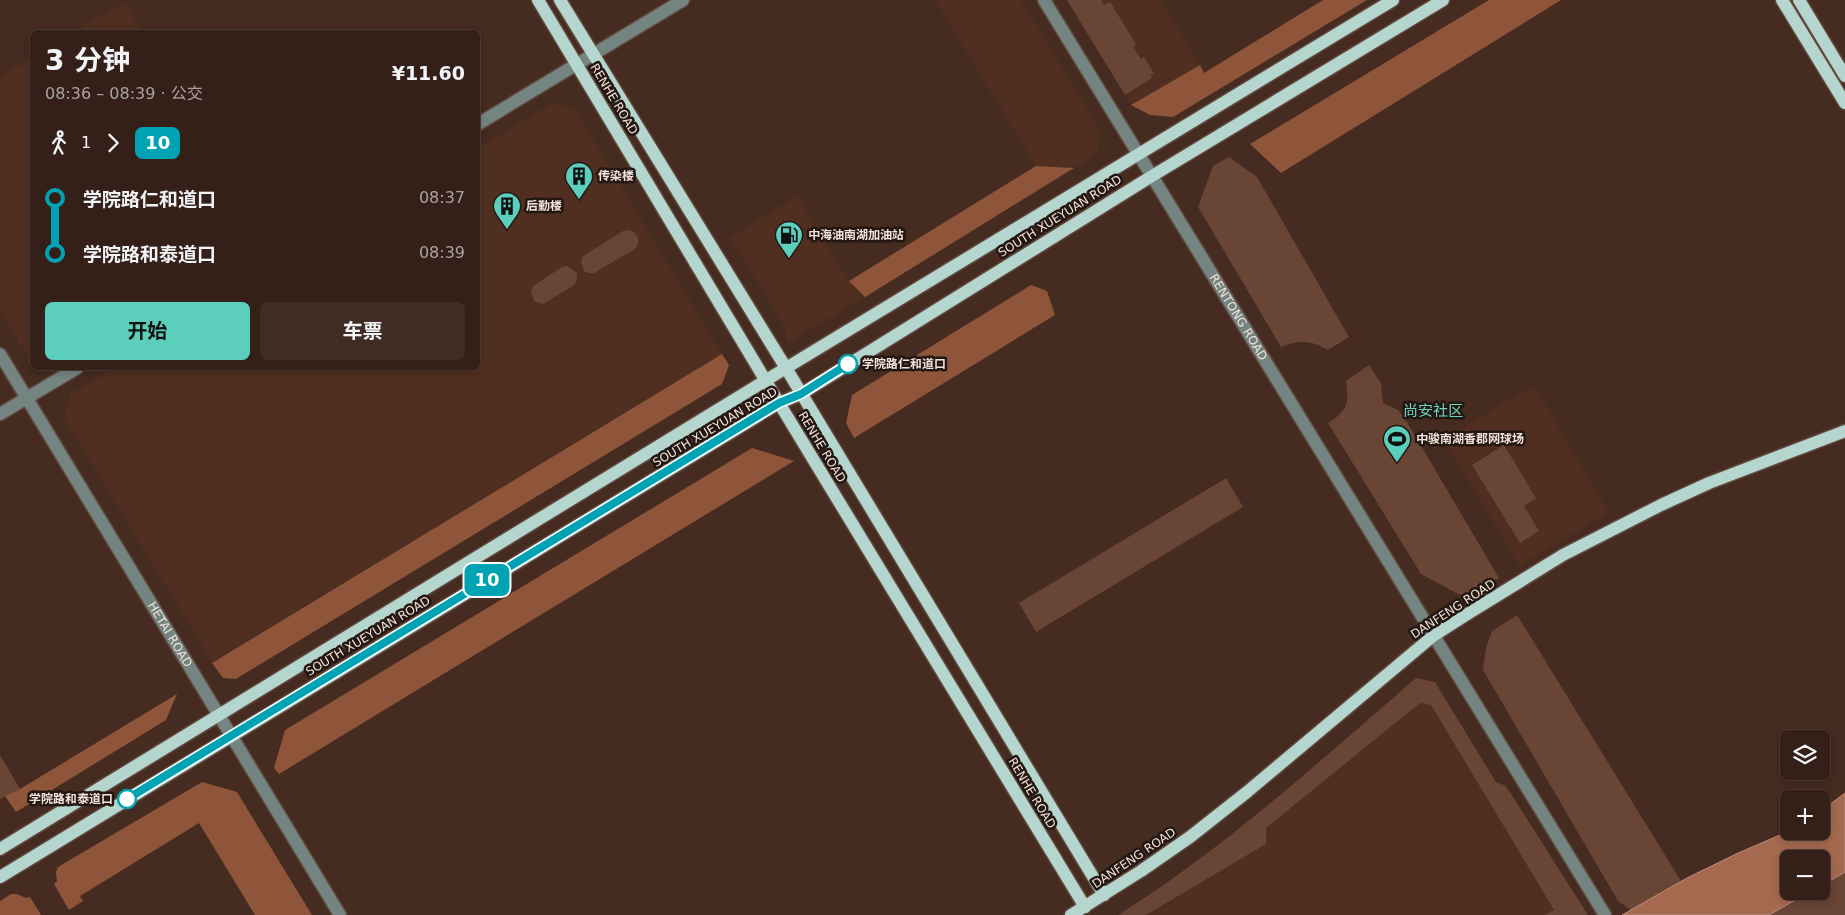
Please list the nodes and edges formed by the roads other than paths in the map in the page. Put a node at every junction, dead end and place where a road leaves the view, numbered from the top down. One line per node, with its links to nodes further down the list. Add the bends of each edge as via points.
1 (538, 0): 10 (main road, RENHE ROAD)
2 (560, 0): 9 (main road, RENHE ROAD)
3 (683, 0): 9 (street)
4 (1044, 0): 14 (street, RENTONG ROAD)
5 (1393, 0): 14 (main road, SOUTH XUEYUAN ROAD)
6 (1443, 0): 15 (main road, SOUTH XUEYUAN ROAD)
7 (1782, 0): 12 (main road)
8 (1799, 0): 11 (main road)
9 (593, 54): 10 (street); 17 (main road, RENHE ROAD)
10 (576, 64): 13 (street); 19 (main road, RENHE ROAD)
11 (1845, 76)
12 (1845, 104)
13 (480, 123)
14 (1138, 154): 15 (street, RENTONG ROAD); 17 (main road, SOUTH XUEYUAN ROAD)
15 (1152, 176): 20 (main road, SOUTH XUEYUAN ROAD); 25 (street, RENTONG ROAD)
16 (0, 354): 21 (street, HETAI ROAD)
17 (786, 368): 19 (main road, SOUTH XUEYUAN ROAD); 20 (main road, RENHE ROAD)
18 (74, 370): 21 (street)
19 (766, 380): 22 (main road, RENHE ROAD); 26 (main road, SOUTH XUEYUAN ROAD)
20 (801, 394): 22 (main road, SOUTH XUEYUAN ROAD); 30 (main road, RENHE ROAD)
21 (27, 398): 23 (street); 26 (street, HETAI ROAD)
22 (779, 403): 27 (main road, SOUTH XUEYUAN ROAD); 31 (main road, RENHE ROAD)
23 (0, 414)
24 (1845, 431): 25 (main road, DANFENG ROAD, via 1709,484 1613,528 1563,555)
25 (1433, 636): 30 (main road, DANFENG ROAD, via 1233,804 1150,866); 34 (street, RENTONG ROAD)
26 (218, 715): 27 (street, HETAI ROAD); 28 (main road, SOUTH XUEYUAN ROAD)
27 (231, 736): 29 (main road, SOUTH XUEYUAN ROAD); 32 (street, HETAI ROAD)
28 (0, 848)
29 (0, 877)
30 (1104, 895): 31 (main road, DANFENG ROAD)
31 (1085, 907): 33 (main road, DANFENG ROAD)
32 (340, 915)
33 (1071, 915)
34 (1605, 915)

